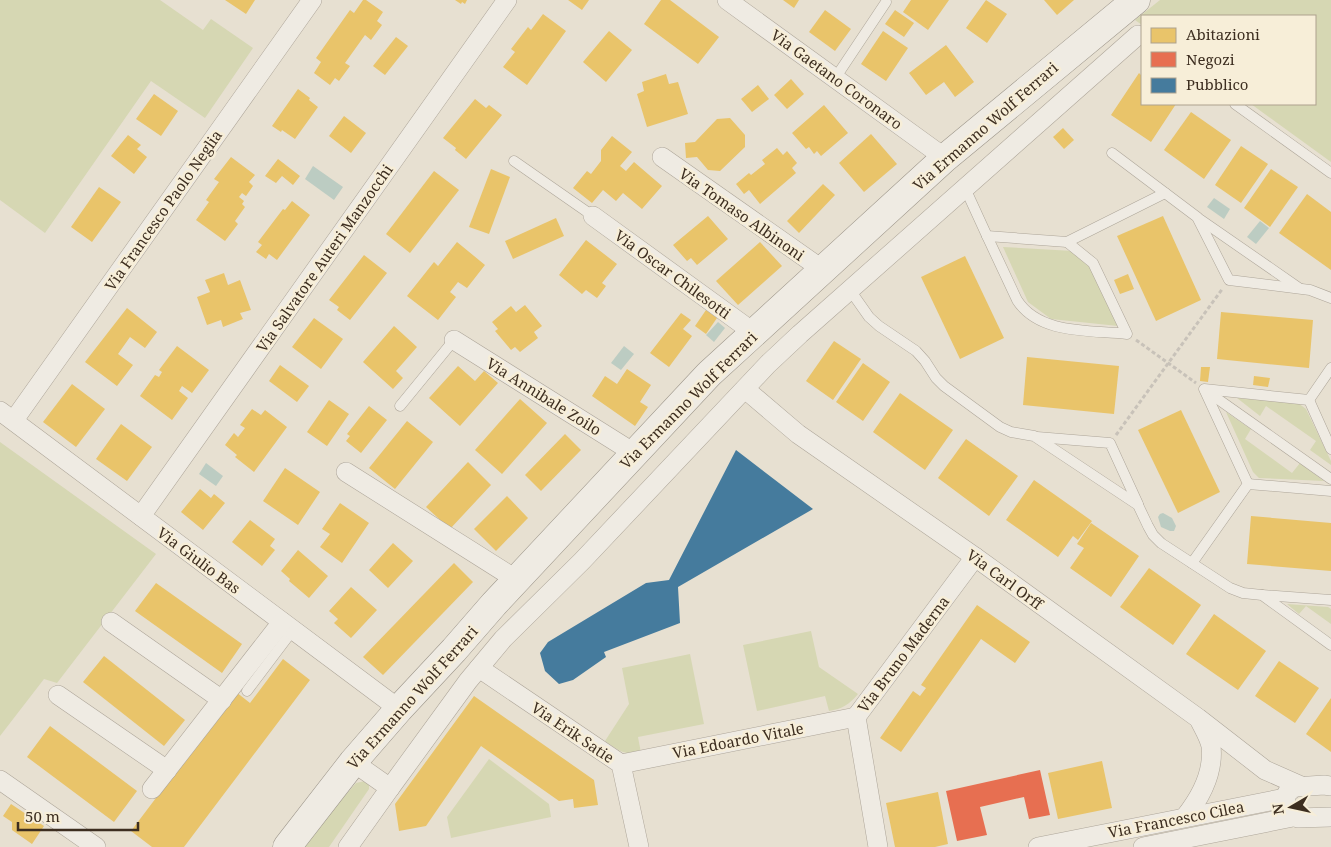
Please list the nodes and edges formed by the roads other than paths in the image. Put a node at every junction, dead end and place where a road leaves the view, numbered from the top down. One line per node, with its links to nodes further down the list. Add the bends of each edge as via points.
1 (312, 0): 31 (street, Via Francesco Paolo Neglia)
2 (507, 0): 40 (street, Via Salvatore Auteri Manzocchi)
3 (727, 0): 7 (street, Via Gaetano Coronaro)
4 (1136, 0): 11 (street, Via Ermanno Wolf Ferrari)
5 (886, 2): 7 (lane)
6 (1140, 36): 14 (street, Via Ermanno Wolf Ferrari)
7 (836, 77): 11 (street, Via Gaetano Coronaro)
8 (1236, 105): 13 (lane)
9 (1112, 153): 15 (lane)
10 (662, 157): 20 (street, Via Tomaso Albinoni)
11 (945, 158): 20 (street, Via Ermanno Wolf Ferrari)
12 (514, 161): 16 (lane)
13 (1331, 173)
14 (965, 188): 18 (lane); 22 (street, Via Ermanno Wolf Ferrari)
15 (1166, 193): 17 (lane); 19 (lane)
16 (593, 216): 24 (street, Via Oscar Chilesotti)
17 (1197, 217): 21 (lane); 21 (lane, via 1229,280)
18 (986, 236): 19 (lane); 19 (lane, via 1017,300 1036,319 1058,328 1128,334 1093,263)
19 (1067, 242)
20 (823, 270): 24 (street, Via Ermanno Wolf Ferrari)
21 (1301, 289): 23 (lane)
22 (850, 290): 27 (street, Via Ermanno Wolf Ferrari); 32 (lane, via 869,317 916,351 944,386 1000,427)
23 (1331, 298)
24 (753, 332): 34 (street, Via Ermanno Wolf Ferrari)
25 (454, 340): 30 (lane); 34 (street, Via Annibale Zoilo)
26 (1331, 368): 29 (lane)
27 (745, 389): 41 (street, Via Carl Orff, via 798,434); 49 (street, Via Ermanno Wolf Ferrari, via 582,561 503,639)
28 (1204, 389): 29 (lane); 36 (lane); 37 (lane)
29 (1309, 400): 33 (lane)
30 (400, 406)
31 (7, 415): 40 (street, Via Giulio Bas)
32 (1034, 436): 39 (lane); 39 (lane, via 1110,443)
33 (1331, 449)
34 (634, 453): 43 (street, Via Ermanno Wolf Ferrari)
35 (346, 472): 43 (street)
36 (1331, 479)
37 (1248, 484): 38 (lane); 42 (lane)
38 (1331, 491)
39 (1138, 505): 42 (lane, via 1161,543)
40 (141, 516): 47 (street, Via Giulio Bas)
41 (975, 557): 54 (street, Via Bruno Maderna); 55 (street, Via Carl Orff)
42 (1192, 563): 44 (lane, via 1234,590)
43 (517, 580): 53 (street, Via Ermanno Wolf Ferrari)
44 (1262, 595): 45 (lane); 48 (lane)
45 (1331, 600)
46 (110, 622): 52 (street)
47 (287, 626): 50 (lane); 52 (street); 53 (street, Via Giulio Bas)
48 (1331, 645)
49 (479, 668): 57 (street, Via Erik Satie); 61 (street, Via Ermanno Wolf Ferrari)
50 (246, 691)
51 (58, 695): 58 (street)
52 (222, 700): 58 (street)
53 (399, 709): 56 (street, Via Ermanno Wolf Ferrari)
54 (856, 717): 57 (street, Via Edoardo Vitale); 71 (street, Via Bruno Maderna)
55 (1198, 718): 63 (street, Via Carl Orff); 65 (street, via 1211,745 1210,760 1202,791)
56 (353, 762): 61 (street); 68 (street, Via Ermanno Wolf Ferrari)
57 (620, 764): 70 (street, Via Erik Satie)
58 (167, 770): 62 (street)
59 (0, 780): 67 (street)
60 (1331, 786): 63 (street, Via Francesco Cilea)
61 (390, 788): 69 (street, Via Ermanno Wolf Ferrari)
62 (152, 789)
63 (1291, 793): 64 (street, via 1286,808); 65 (street, Via Francesco Cilea)
64 (1293, 816): 66 (street, Via Francesco Cilea); 73 (street, Via Francesco Cilea)
65 (1185, 817): 72 (street, Via Francesco Cilea)
66 (1327, 819)
67 (96, 847)
68 (287, 847)
69 (348, 847)
70 (639, 847)
71 (878, 847)
72 (1038, 847)
73 (1143, 847)

